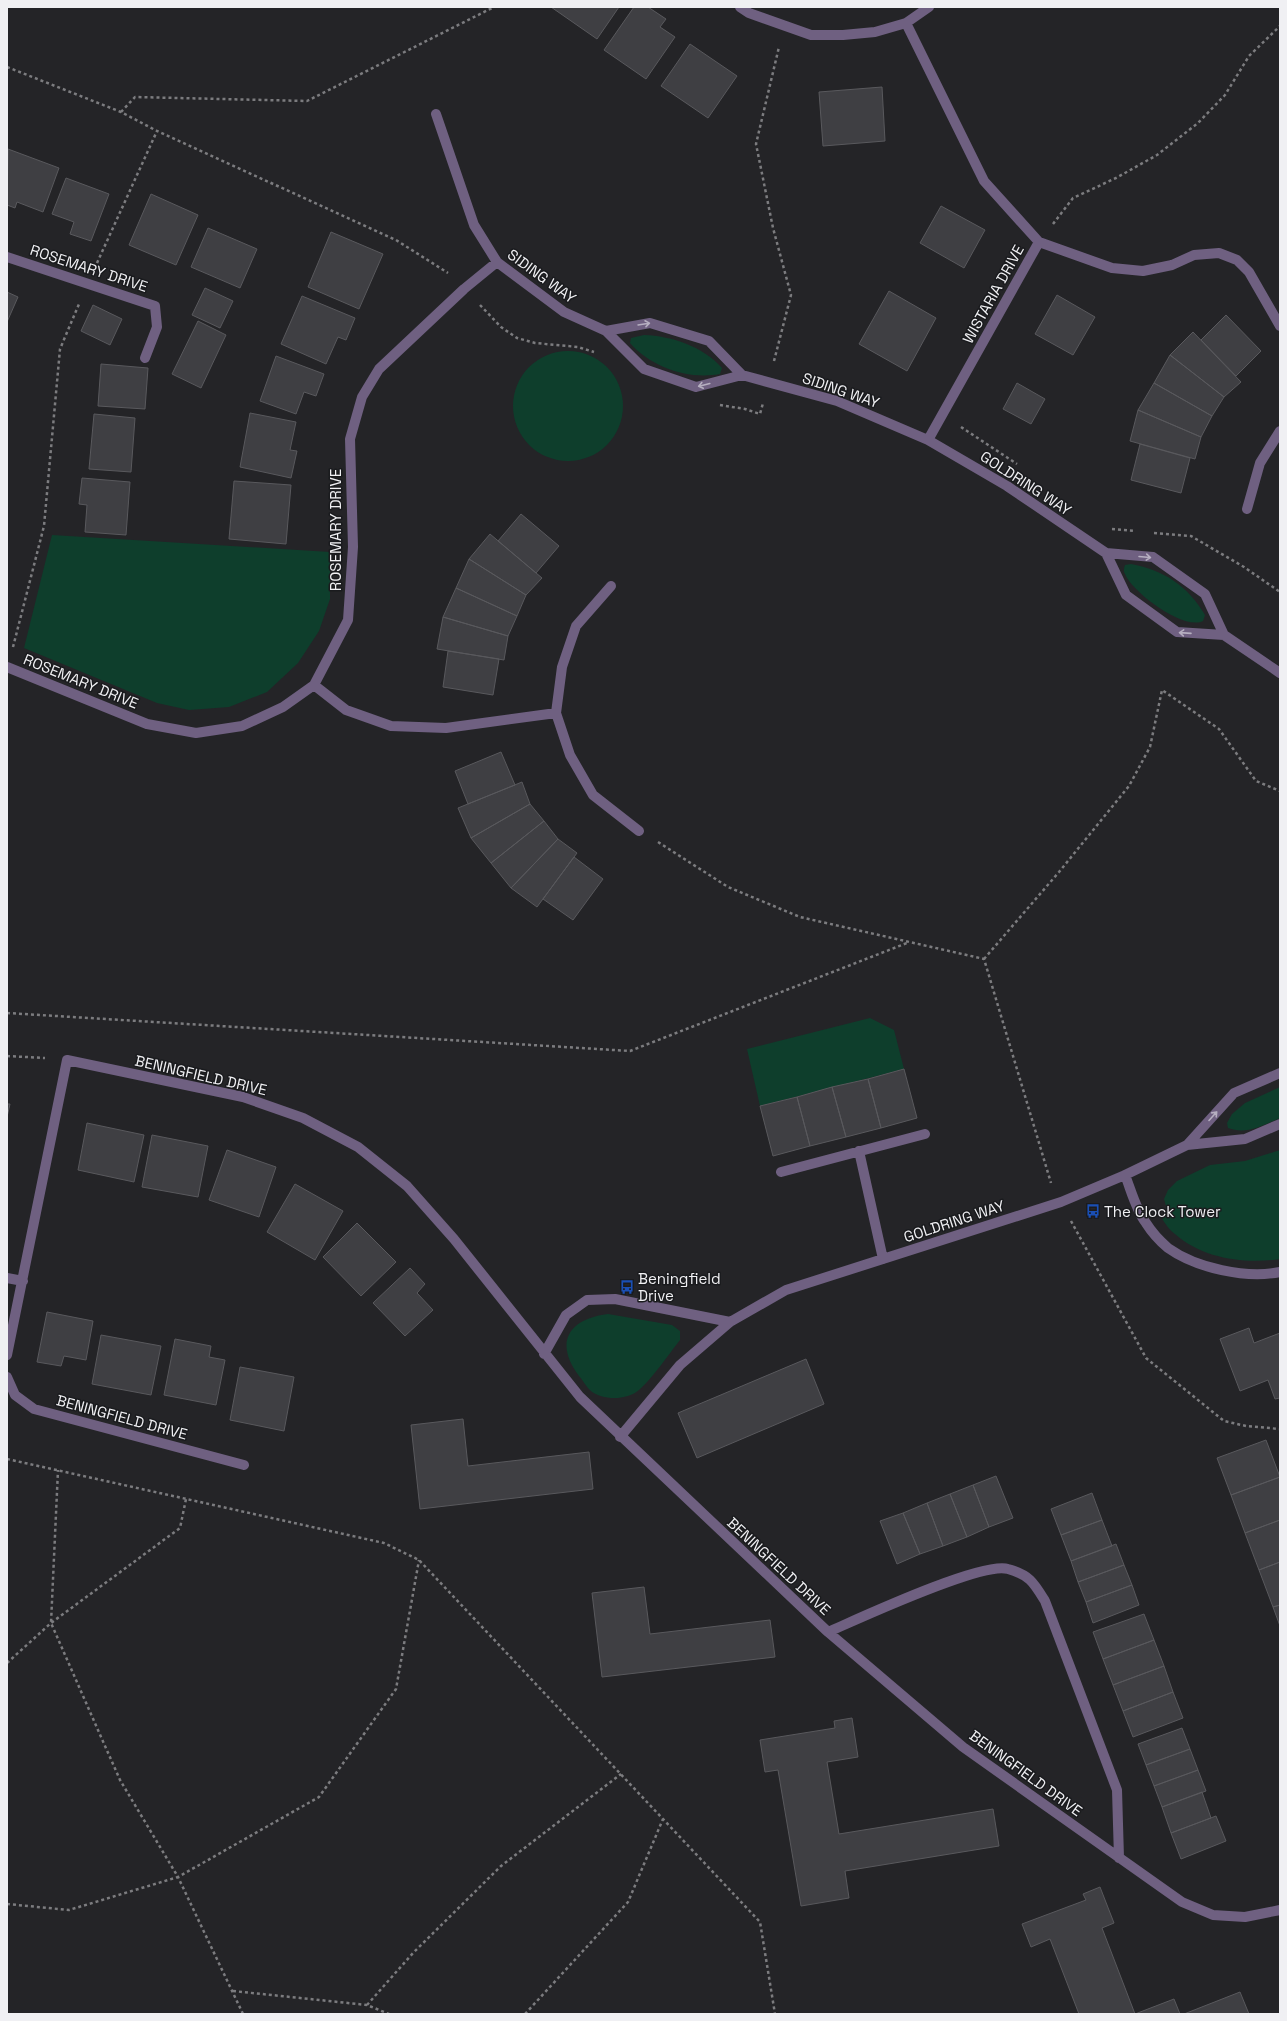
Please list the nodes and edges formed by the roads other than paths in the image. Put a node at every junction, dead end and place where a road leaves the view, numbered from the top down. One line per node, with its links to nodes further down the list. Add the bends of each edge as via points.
1 (740, 7): 3 (street, via 749,13 811,35 875,32)
2 (929, 7): 3 (street)
3 (906, 23): 5 (street, WISTARIA DRIVE, via 984,181)
4 (436, 114): 7 (street, SIDING WAY, via 474,225)
5 (1039, 242): 8 (street, via 1112,268 1143,271 1172,265 1194,255 1219,253 1237,260 1249,272); 13 (street, WISTARIA DRIVE)
6 (7, 257): 10 (street, ROSEMARY DRIVE, via 155,306 157,327)
7 (497, 262): 9 (street, SIDING WAY, via 564,312); 20 (street, ROSEMARY DRIVE, via 464,289 379,369 362,398 350,438 353,548 348,620)
8 (1280, 326)
9 (606, 332): 11 (street, one-way to 11, via 650,323 709,341); 11 (street, SIDING WAY, one-way to 9, via 696,387 644,369)
10 (145, 358)
11 (742, 375): 13 (street, SIDING WAY, via 837,401)
12 (1280, 431): 14 (street, via 1260,463)
13 (928, 440): 15 (street, GOLDRING WAY, via 1007,486)
14 (1247, 509)
15 (1106, 553): 17 (street, GOLDRING WAY, one-way to 17, via 1153,557 1205,594); 17 (street, one-way to 15, via 1177,632 1126,595)
16 (611, 586): 21 (street, via 576,626 562,667)
17 (1224, 635): 19 (street)
18 (7, 667): 20 (street, ROSEMARY DRIVE, via 147,724 196,733 242,726 283,707)
19 (1280, 673)
20 (314, 685): 21 (street, via 346,710 391,726 446,728)
21 (556, 713): 22 (street, via 570,755 593,795)
22 (639, 831)
23 (1280, 1073): 26 (street, GOLDRING WAY, one-way to 23, via 1234,1093)
24 (1280, 1124): 26 (street, GOLDRING WAY, via 1245,1139)
25 (925, 1134): 27 (street)
26 (1187, 1145): 29 (street, GOLDRING WAY)
27 (859, 1151): 28 (street); 30 (street)
28 (781, 1172)
29 (1125, 1175): 30 (street, GOLDRING WAY, via 1060,1202); 31 (street, via 1145,1222 1168,1247 1188,1259 1215,1269 1247,1273)
30 (883, 1259): 34 (street, GOLDRING WAY, via 786,1290)
31 (1280, 1272)
32 (7, 1278): 33 (street)
33 (23, 1281): 35 (street, BENINGFIELD DRIVE, via 67,1060 243,1097 303,1118 358,1147 407,1186 454,1239); 36 (street)
34 (730, 1322): 35 (street, via 615,1299 587,1300 566,1315); 38 (street, GOLDRING WAY, via 680,1365)
35 (544, 1354): 38 (street, BENINGFIELD DRIVE, via 580,1397)
36 (7, 1356)
37 (7, 1377): 39 (street, BENINGFIELD DRIVE, via 15,1395 34,1409)
38 (620, 1437): 40 (street, BENINGFIELD DRIVE)
39 (244, 1465)
40 (828, 1632): 41 (street, BENINGFIELD DRIVE, via 963,1747); 41 (street, via 979,1570 1006,1568 1032,1580 1045,1601 1117,1790)
41 (1119, 1858): 42 (street, BENINGFIELD DRIVE, via 1182,1902 1213,1915 1245,1917)
42 (1280, 1910)

